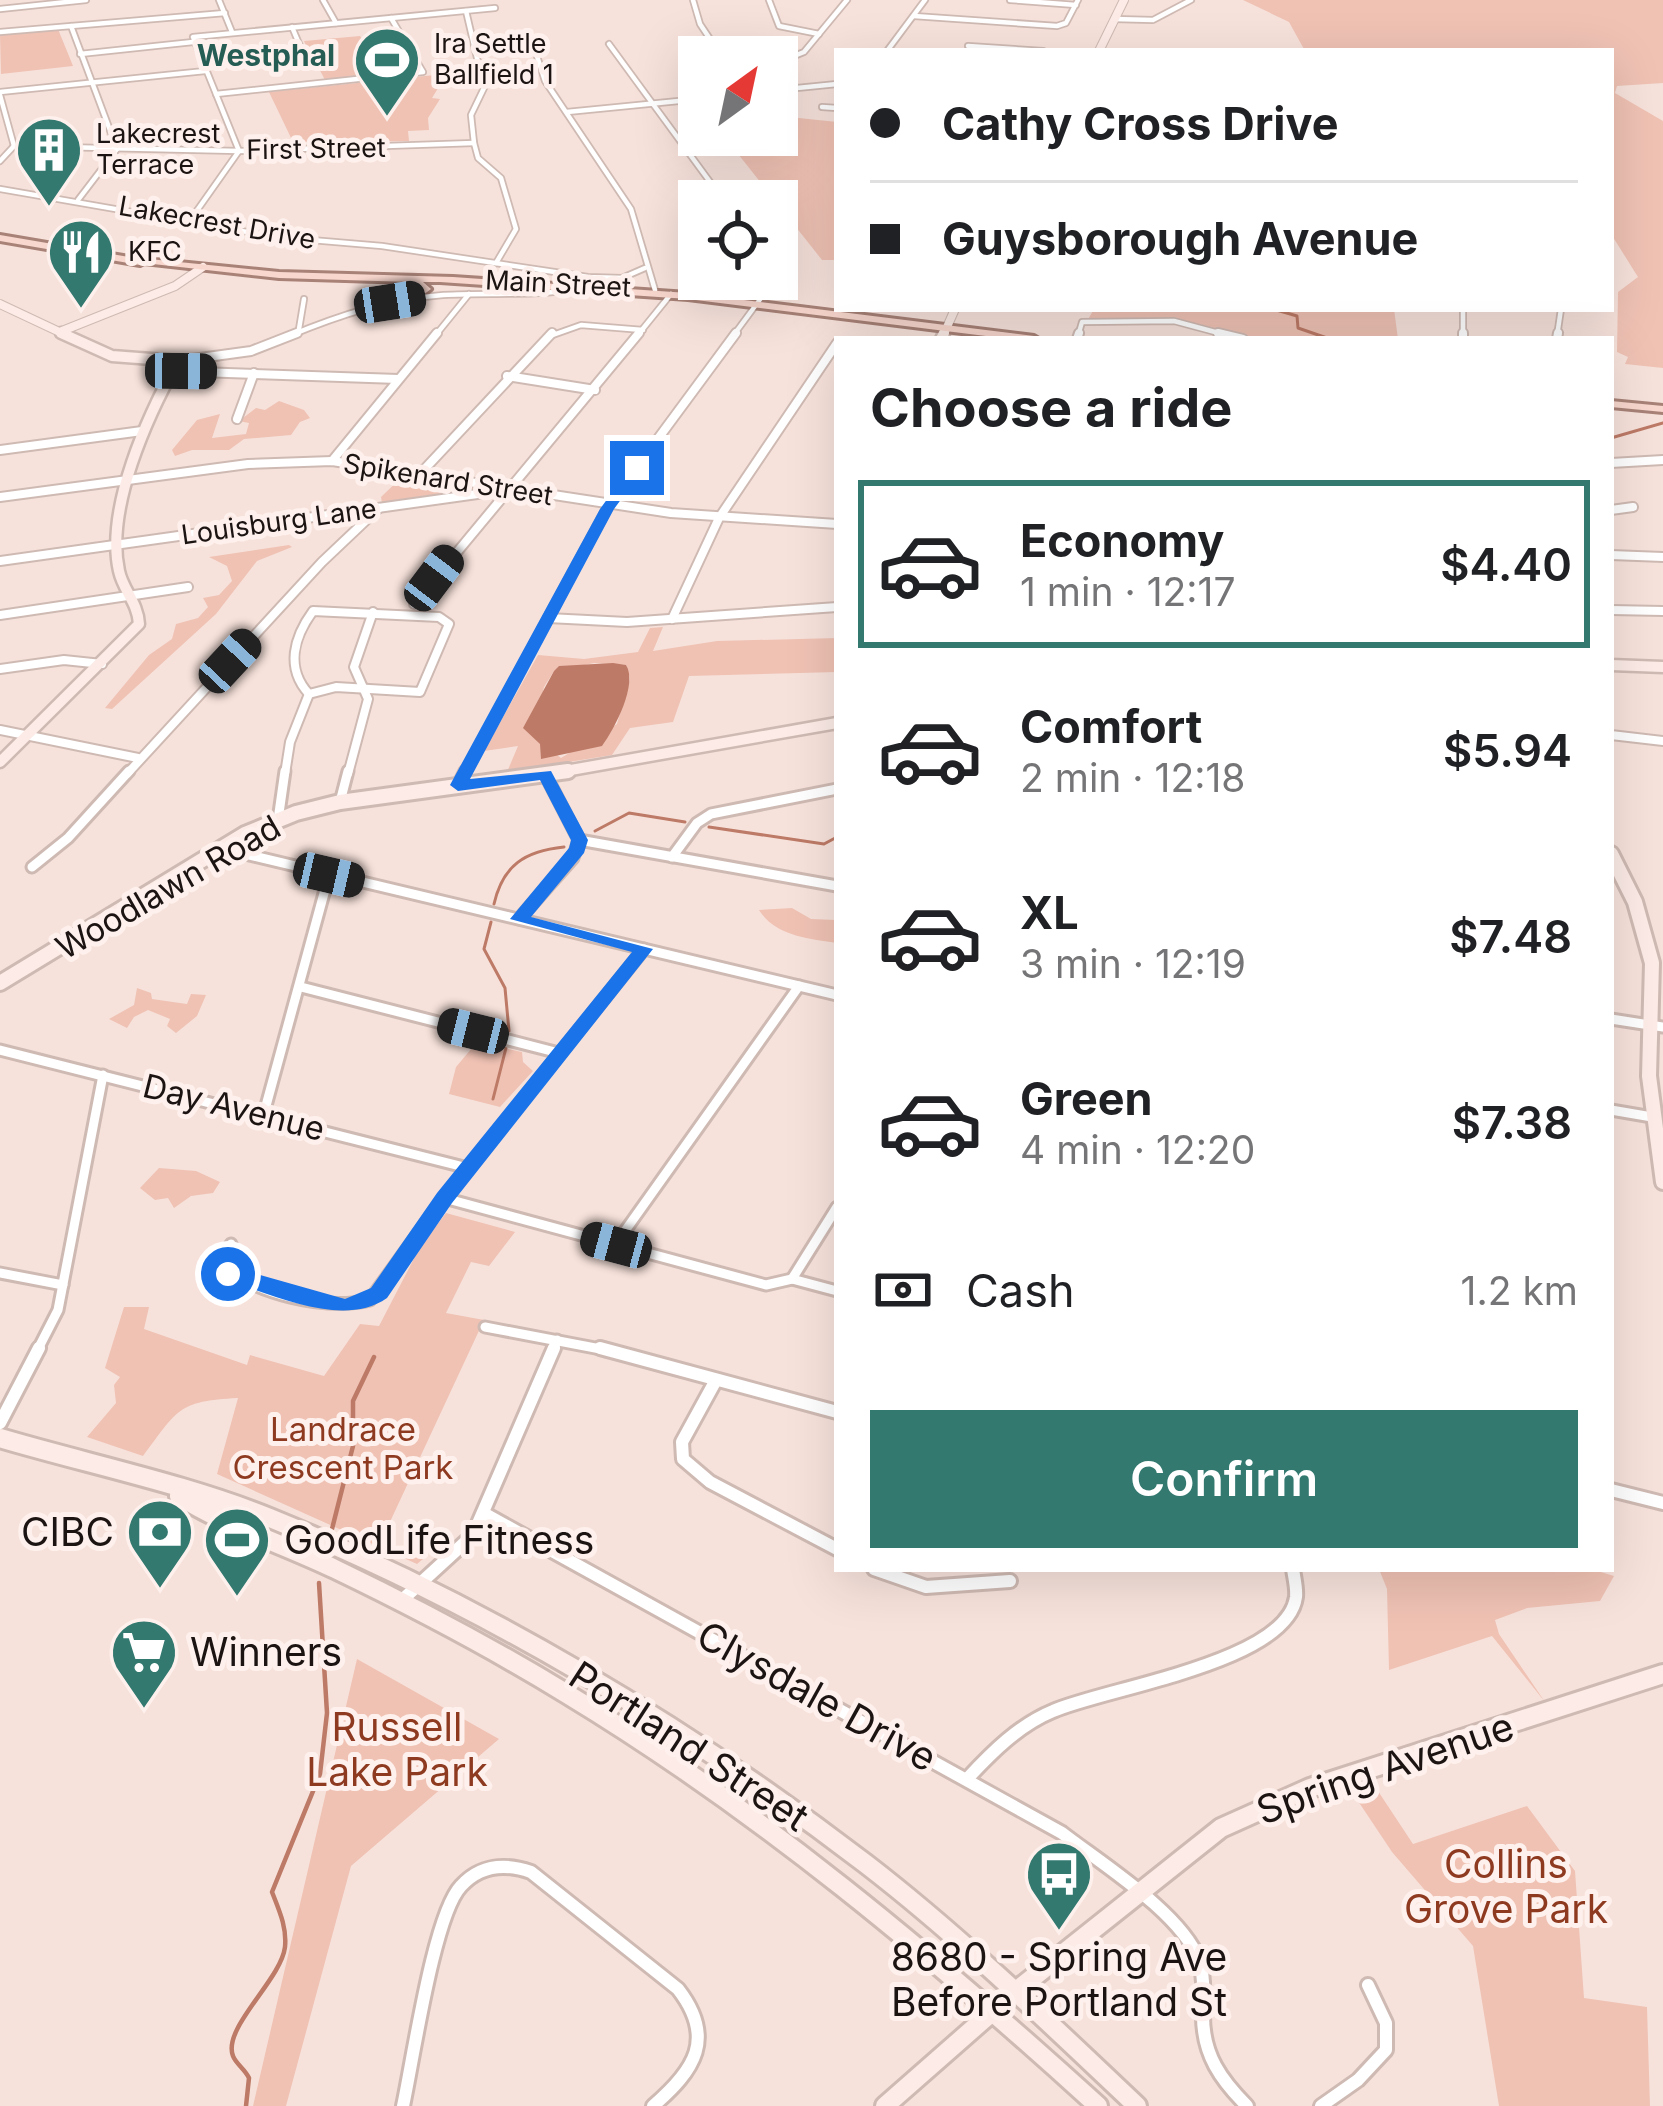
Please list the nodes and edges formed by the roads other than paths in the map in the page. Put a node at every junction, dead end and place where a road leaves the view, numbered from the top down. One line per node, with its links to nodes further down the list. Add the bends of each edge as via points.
1 (86, 0): 14 (street)
2 (219, 0): 16 (street)
3 (322, 0): 21 (street)
4 (427, 0): 17 (street)
5 (693, 0): 27 (street)
6 (769, 0): 26 (street, via 779,26)
7 (847, 0): 26 (street)
8 (925, 0): 18 (street)
9 (1010, 0): 12 (street)
10 (1124, 0): 20 (street)
11 (1191, 0): 20 (street, via 1151,20)
12 (1077, 2): 18 (street, via 1066,23 1054,26)
13 (495, 8): 15 (street)
14 (0, 9)
15 (466, 11): 17 (street); 49 (street, via 484,88 471,115)
16 (225, 13): 22 (street); 25 (street)
17 (436, 13): 19 (street)
18 (914, 16): 32 (street)
19 (391, 18): 21 (street); 43 (street, via 422,72)
20 (1114, 19): 34 (street)
21 (336, 22): 23 (street)
22 (71, 26): 24 (street); 36 (street)
23 (292, 27): 25 (street); 30 (street)
24 (0, 32)
25 (232, 32): 28 (street)
26 (819, 34): 37 (street)
27 (708, 36)
28 (194, 39): 36 (street); 38 (street)
29 (609, 44): 45 (street)
30 (300, 46)
31 (968, 46): 33 (street)
32 (888, 48)
33 (986, 48)
34 (1100, 48)
35 (535, 50): 48 (street)
36 (80, 53): 39 (street)
37 (798, 54)
38 (205, 70): 39 (street); 43 (street)
39 (90, 82): 42 (street); 51 (street)
40 (834, 84): 41 (street)
41 (798, 89)
42 (0, 93): 50 (street)
43 (216, 94): 52 (street)
44 (678, 101): 45 (street)
45 (652, 104): 48 (street); 54 (street)
46 (822, 106): 47 (street)
47 (834, 108)
48 (568, 112): 62 (street, via 631,208)
49 (474, 143): 52 (street, First Street); 59 (street, via 501,178 516,229)
50 (14, 146): 51 (street, First Street); 53 (street)
51 (117, 149): 52 (street, First Street); 56 (street)
52 (238, 151): 57 (street)
53 (0, 161)
54 (708, 180)
55 (0, 189): 56 (street, Lakecrest Drive)
56 (78, 200): 57 (street, Lakecrest Drive)
57 (191, 219): 59 (street, Lakecrest Drive)
58 (1, 237): 60 (main road, Main Street)
59 (496, 263): 61 (street, Lakecrest Drive)
60 (202, 267): 63 (main road, Main Street); 80 (street, via 176,286)
61 (520, 268): 62 (street, Lakecrest Drive, via 607,279); 64 (main road)
62 (645, 268): 67 (street)
63 (412, 280): 65 (main road, Main Street); 70 (main road, via 426,287)
64 (490, 280): 65 (main road, Main Street); 67 (main road, Main Street)
65 (444, 281): 66 (main road, Main Street)
66 (575, 289): 68 (street); 69 (main road, Main Street)
67 (655, 290): 69 (main road, Main Street)
68 (469, 294): 70 (street); 89 (street)
69 (670, 294): 74 (main road, Main Street); 79 (street)
70 (416, 298): 78 (street)
71 (304, 299): 78 (street)
72 (762, 300): 74 (street)
73 (0, 304): 80 (street)
74 (760, 304): 77 (main road, Main Street); 103 (street)
75 (950, 312): 77 (main road)
76 (955, 312): 82 (main road, via 956,323)
77 (911, 325): 81 (main road, Main Street)
78 (299, 329): 86 (street, via 251,351)
79 (644, 330): 88 (street, via 562,328); 90 (street)
80 (62, 331): 86 (street, via 112,356)
81 (944, 335)
82 (991, 336)
83 (1078, 336): 84 (street, via 1082,322 1163,320)
84 (1230, 336)
85 (834, 348): 107 (street)
86 (175, 366): 87 (street); 94 (street)
87 (254, 373): 89 (street); 93 (street)
88 (507, 376): 90 (street); 99 (street)
89 (398, 379): 97 (street)
90 (595, 390): 101 (street)
91 (1614, 404): 92 (main road)
92 (1663, 409)
93 (237, 419)
94 (142, 431): 95 (street); 100 (street)
95 (0, 450)
96 (1663, 460): 98 (street)
97 (332, 461): 99 (street, Spikenard Street); 100 (street, Spikenard Street)
98 (1614, 463)
99 (418, 475): 101 (street, Spikenard Street)
100 (130, 479): 102 (street, Spikenard Street); 109 (street)
101 (510, 489): 103 (street, Spikenard Street); 105 (street, Louisburg Lane); 115 (street)
102 (0, 497)
103 (610, 505): 107 (street, Spikenard Street); 121 (street)
104 (1633, 507): 106 (street)
105 (380, 508): 109 (street, Louisburg Lane); 134 (street)
106 (1614, 510)
107 (719, 518): 108 (street, Spikenard Street); 122 (street)
108 (834, 524)
109 (119, 544): 112 (street, Louisburg Lane); 114 (street, via 118,570)
110 (1614, 555): 111 (street)
111 (1663, 557)
112 (0, 561)
113 (188, 587): 114 (street)
114 (131, 596): 120 (street); 123 (street, via 139,624)
115 (414, 604)
116 (834, 607): 122 (street)
117 (1614, 610): 118 (street)
118 (1663, 611)
119 (373, 612): 127 (street, via 354,667); 127 (street, via 449,623 422,691); 128 (street, via 310,614 292,662)
120 (0, 615)
121 (548, 618): 122 (street); 137 (street)
122 (672, 619)
123 (102, 664): 126 (street); 132 (street)
124 (1614, 664): 125 (street)
125 (1663, 667)
126 (0, 669)
127 (367, 692): 128 (street, via 332,687); 139 (street)
128 (309, 694): 140 (street, via 290,742)
129 (834, 724): 136 (street, Woodlawn Road)
130 (0, 730): 132 (street)
131 (1614, 735): 133 (street)
132 (26, 736): 134 (street); 135 (street)
133 (1663, 741)
134 (138, 758): 145 (street)
135 (0, 762)
136 (545, 774): 137 (street, Woodlawn Road); 141 (street)
137 (458, 785): 139 (street, Woodlawn Road)
138 (834, 790): 143 (street, via 711,814)
139 (340, 802): 140 (street, Woodlawn Road)
140 (278, 820): 142 (street, Woodlawn Road)
141 (579, 840): 143 (street); 148 (street, via 573,858)
142 (222, 848): 146 (street); 152 (street, Woodlawn Road)
143 (672, 856): 147 (street)
144 (1614, 860): 149 (street)
145 (32, 867)
146 (329, 875): 148 (street); 154 (street)
147 (834, 885)
148 (519, 919): 151 (street)
149 (1646, 938): 150 (street); 157 (street)
150 (1663, 939)
151 (644, 949): 153 (street); 159 (street)
152 (0, 983)
153 (799, 986): 155 (street); 169 (street)
154 (302, 988): 159 (street); 162 (street)
155 (834, 994)
156 (1614, 1019): 157 (street)
157 (1658, 1026): 163 (street)
158 (0, 1050): 160 (street, Day Avenue)
159 (559, 1053): 164 (street)
160 (104, 1075): 162 (street, Day Avenue); 172 (street)
161 (1614, 1111): 163 (street)
162 (264, 1113): 164 (street, Day Avenue)
163 (1652, 1117): 165 (street)
164 (468, 1168): 166 (street)
165 (1663, 1181)
166 (444, 1198): 168 (street, via 364,1304 335,1305 233,1276 220,1263); 169 (street)
167 (834, 1213): 171 (street)
168 (231, 1244)
169 (616, 1245): 171 (street, via 766,1286)
170 (0, 1273): 172 (street)
171 (792, 1279): 173 (street)
172 (63, 1285): 178 (street, via 45,1339)
173 (834, 1290)
174 (485, 1327): 175 (street)
175 (557, 1340): 176 (street); 182 (street)
176 (716, 1380): 177 (street); 183 (street, via 682,1442 683,1459 710,1482)
177 (834, 1411)
178 (0, 1423)
179 (0, 1438): 187 (street, Portland Street, via 175,1493 207,1514)
180 (1614, 1491): 181 (street)
181 (1663, 1503)
182 (485, 1514): 187 (street); 189 (street, Clysdale Drive)
183 (834, 1548)
184 (883, 1572): 186 (street, via 926,1587)
185 (1294, 1572): 189 (street, via 1293,1613 1257,1646 1029,1721)
186 (1010, 1581)
187 (410, 1594): 192 (street, Portland Street, via 570,1668 690,1742 866,1864); 193 (street, Portland Street, via 672,1759 883,1913)
188 (1663, 1675): 190 (street, Spring Avenue, via 1274,1801 1221,1828)
189 (967, 1779): 190 (street, Clysdale Drive, via 1091,1852)
190 (1139, 1892): 192 (street, Spring Avenue); 199 (street, Clysdale Drive, via 1201,1960 1206,2048)
191 (1368, 1985): 200 (street, via 1386,2023 1386,2050)
192 (1016, 1991): 193 (street, Spring Avenue); 198 (street, Portland Street)
193 (996, 2009): 196 (street, Spring Avenue); 197 (street, Portland Street)
194 (403, 2106): 195 (street, via 447,1907 469,1876 501,1865 531,1872 692,2006 697,2058)
195 (653, 2106)
196 (884, 2106)
197 (1098, 2106)
198 (1137, 2106)
199 (1246, 2106)
200 (1321, 2106)

